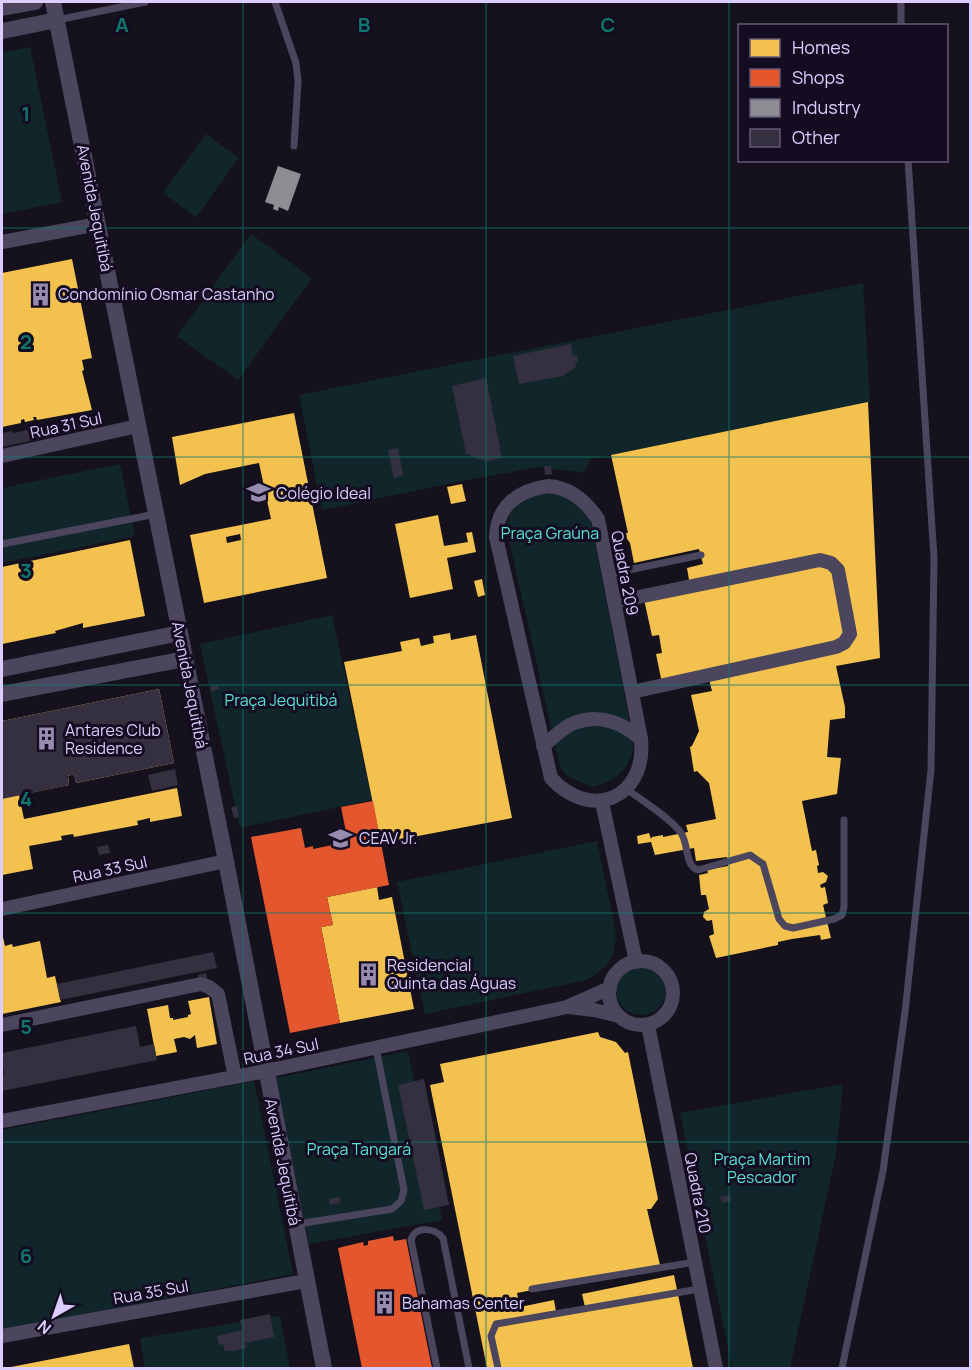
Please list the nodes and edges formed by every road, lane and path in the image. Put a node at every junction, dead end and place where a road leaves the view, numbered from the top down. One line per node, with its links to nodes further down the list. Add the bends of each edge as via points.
1 (35, 2): 6 (street)
2 (53, 2): 7 (street, Avenida Jequitibá)
3 (146, 2): 7 (lane)
4 (275, 2): 10 (lane, via 296,63)
5 (902, 2): 8 (lane)
6 (2, 8)
7 (57, 20): 9 (street); 12 (street, Avenida Jequitibá)
8 (902, 24)
9 (2, 32)
10 (294, 146)
11 (908, 162): 56 (lane, via 934,558 931,770 883,1171)
12 (98, 224): 13 (street); 14 (street, Avenida Jequitibá)
13 (2, 242)
14 (138, 426): 15 (street, Rua 31 Sul); 16 (street, Avenida Jequitibá)
15 (2, 456)
16 (156, 514): 17 (lane); 21 (street, Avenida Jequitibá)
17 (2, 544)
18 (701, 555): 19 (lane)
19 (609, 574): 20 (street, Quadra 209); 29 (street, Quadra 209, via 598,519 572,492 560,487 538,487 519,495 502,511 496,537)
20 (614, 602): 26 (street, Quadra 209); 26 (street, via 820,560 838,570 850,634 844,643)
21 (180, 633): 22 (street); 23 (street, Avenida Jequitibá)
22 (92, 650): 24 (street); 25 (street)
23 (185, 659): 25 (street); 33 (street, Avenida Jequitibá)
24 (2, 669)
25 (96, 676): 27 (street)
26 (632, 692): 28 (street, Quadra 209)
27 (2, 694)
28 (641, 739): 29 (street, via 629,728 593,719 574,723); 30 (street, Quadra 209, via 641,765)
29 (543, 746): 31 (street, Quadra 209, via 551,778 561,789 574,797)
30 (626, 788): 31 (street, Quadra 209); 32 (lane, via 677,827 693,868 698,870 750,855 763,864 779,919 793,928 842,915)
31 (602, 802): 35 (street)
32 (844, 820)
33 (226, 861): 34 (street, Rua 33 Sul); 42 (street, Avenida Jequitibá)
34 (2, 909)
35 (636, 962): 36 (street, via 619,970); 40 (street, via 658,966 671,982 672,1004 658,1021)
36 (610, 988): 37 (street, Rua 34 Sul); 38 (street, via 612,1007)
37 (567, 1007): 38 (street, Rua 34 Sul); 41 (street, Rua 34 Sul)
38 (619, 1016): 40 (street, via 627,1022)
39 (2, 1025): 43 (street, via 201,984 218,994)
40 (648, 1025): 46 (street, Quadra 210)
41 (376, 1048): 42 (street, Rua 34 Sul); 45 (lane, via 404,1190 401,1201 392,1209)
42 (266, 1071): 43 (street, Rua 34 Sul); 45 (street, Avenida Jequitibá)
43 (235, 1077): 44 (street, Rua 34 Sul)
44 (2, 1121)
45 (295, 1224): 47 (street, Avenida Jequitibá)
46 (695, 1262): 48 (lane); 49 (street, Quadra 210)
47 (306, 1281): 50 (street, Rua 35 Sul); 51 (street, Avenida Jequitibá)
48 (532, 1289)
49 (699, 1289): 54 (lane, via 496,1324 491,1336); 55 (street, Quadra 210)
50 (2, 1336)
51 (324, 1368)
52 (437, 1368): 53 (lane, via 411,1240 417,1230 432,1230 443,1238)
53 (469, 1368)
54 (498, 1368)
55 (716, 1368)
56 (842, 1368)

